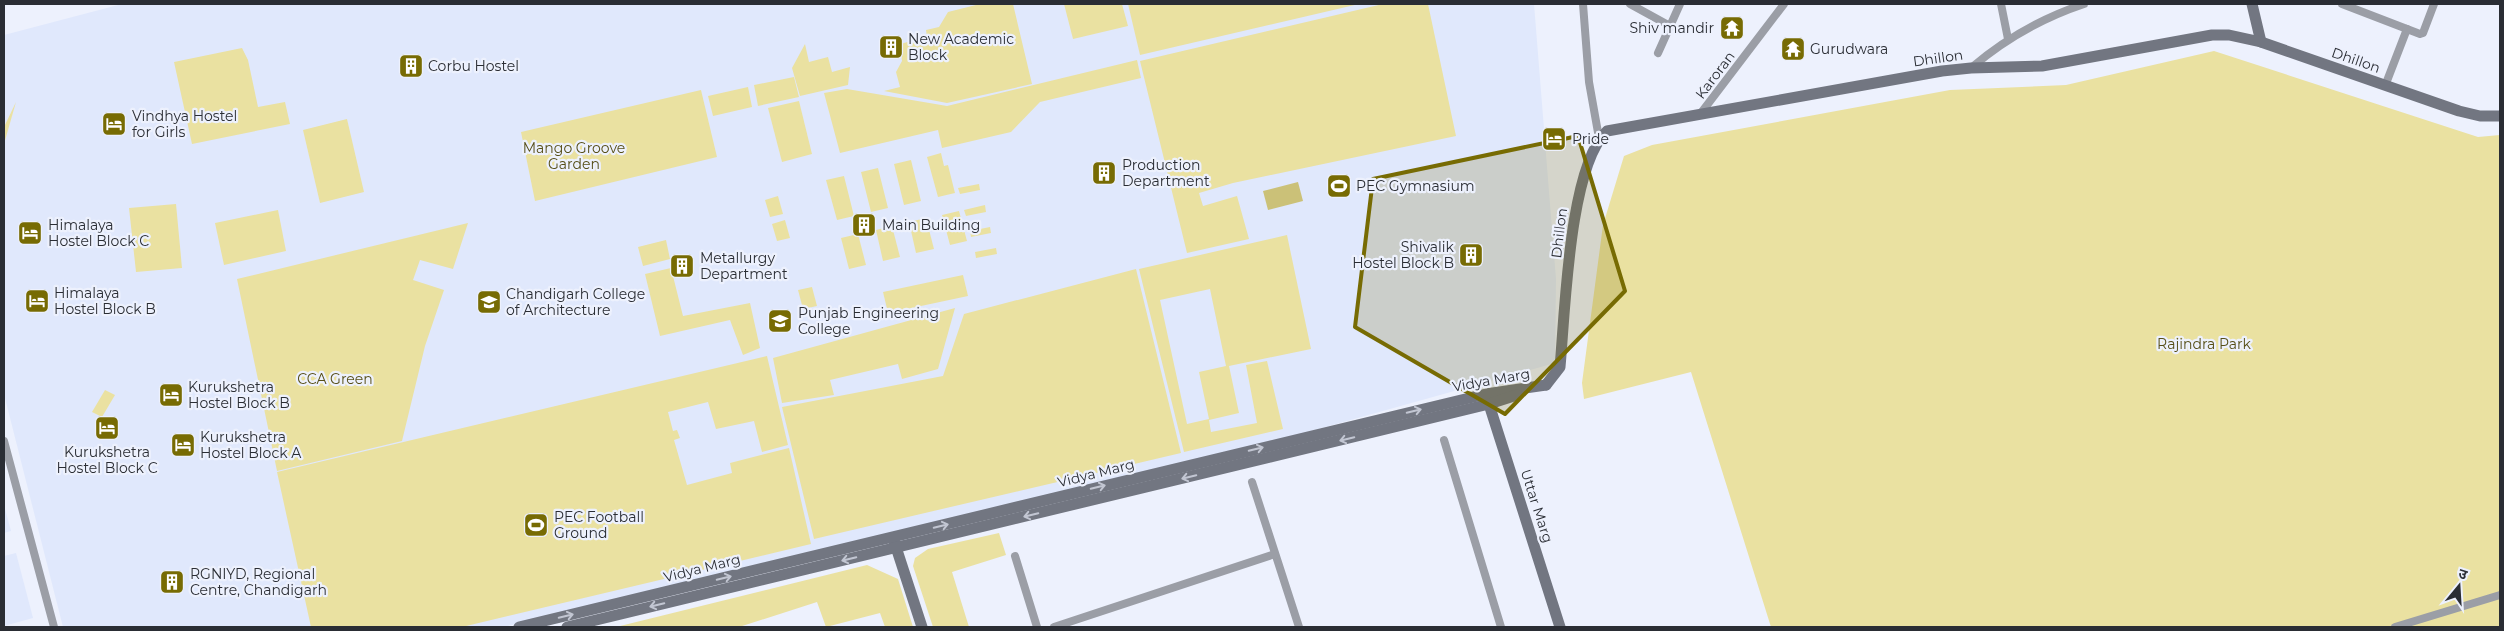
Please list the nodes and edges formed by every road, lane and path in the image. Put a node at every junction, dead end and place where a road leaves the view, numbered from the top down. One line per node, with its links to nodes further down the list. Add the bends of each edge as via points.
1 (1583, 4): 21 (street, via 1589,82)
2 (1680, 4): 12 (street)
3 (1784, 4): 19 (street, Karoran)
4 (2001, 4): 14 (street)
5 (2084, 4): 14 (street)
6 (2252, 4): 15 (main road)
7 (2342, 4): 11 (street)
8 (2373, 4): 11 (street)
9 (2434, 4): 13 (street, via 2423,32 2420,34)
10 (1635, 5): 12 (street)
11 (2369, 13): 13 (street)
12 (1670, 26): 16 (street)
13 (2407, 29): 18 (street)
14 (2008, 39): 17 (street)
15 (2261, 42): 17 (main road, Dhillon, via 2212,35 2042,66); 18 (main road, Dhillon)
16 (1658, 53)
17 (1971, 68): 19 (main road, Dhillon)
18 (2385, 86): 20 (main road, Dhillon, via 2459,111)
19 (1701, 113): 21 (main road, Dhillon, via 1619,128 1607,131)
20 (2500, 116)
21 (1600, 138): 22 (main road, Dhillon, via 1583,175 1574,224 1560,367)
22 (1546, 385): 23 (main road, Vidya Marg)
23 (1488, 399): 27 (main road, Vidya Marg); 39 (main road, Uttar Marg)
24 (1444, 440): 38 (street)
25 (4, 441): 31 (street)
26 (1252, 482): 28 (street)
27 (895, 542): 32 (main road, Vidya Marg, one-way to 27); 33 (main road, Vidya Marg, one-way to 33); 34 (main road)
28 (1275, 554): 36 (street); 37 (street)
29 (1015, 556): 35 (street)
30 (2500, 595): 40 (street)
31 (54, 627)
32 (519, 627)
33 (567, 627)
34 (922, 627)
35 (1038, 627)
36 (1054, 627)
37 (1299, 627)
38 (1501, 627)
39 (1560, 627)
40 (2395, 627)

